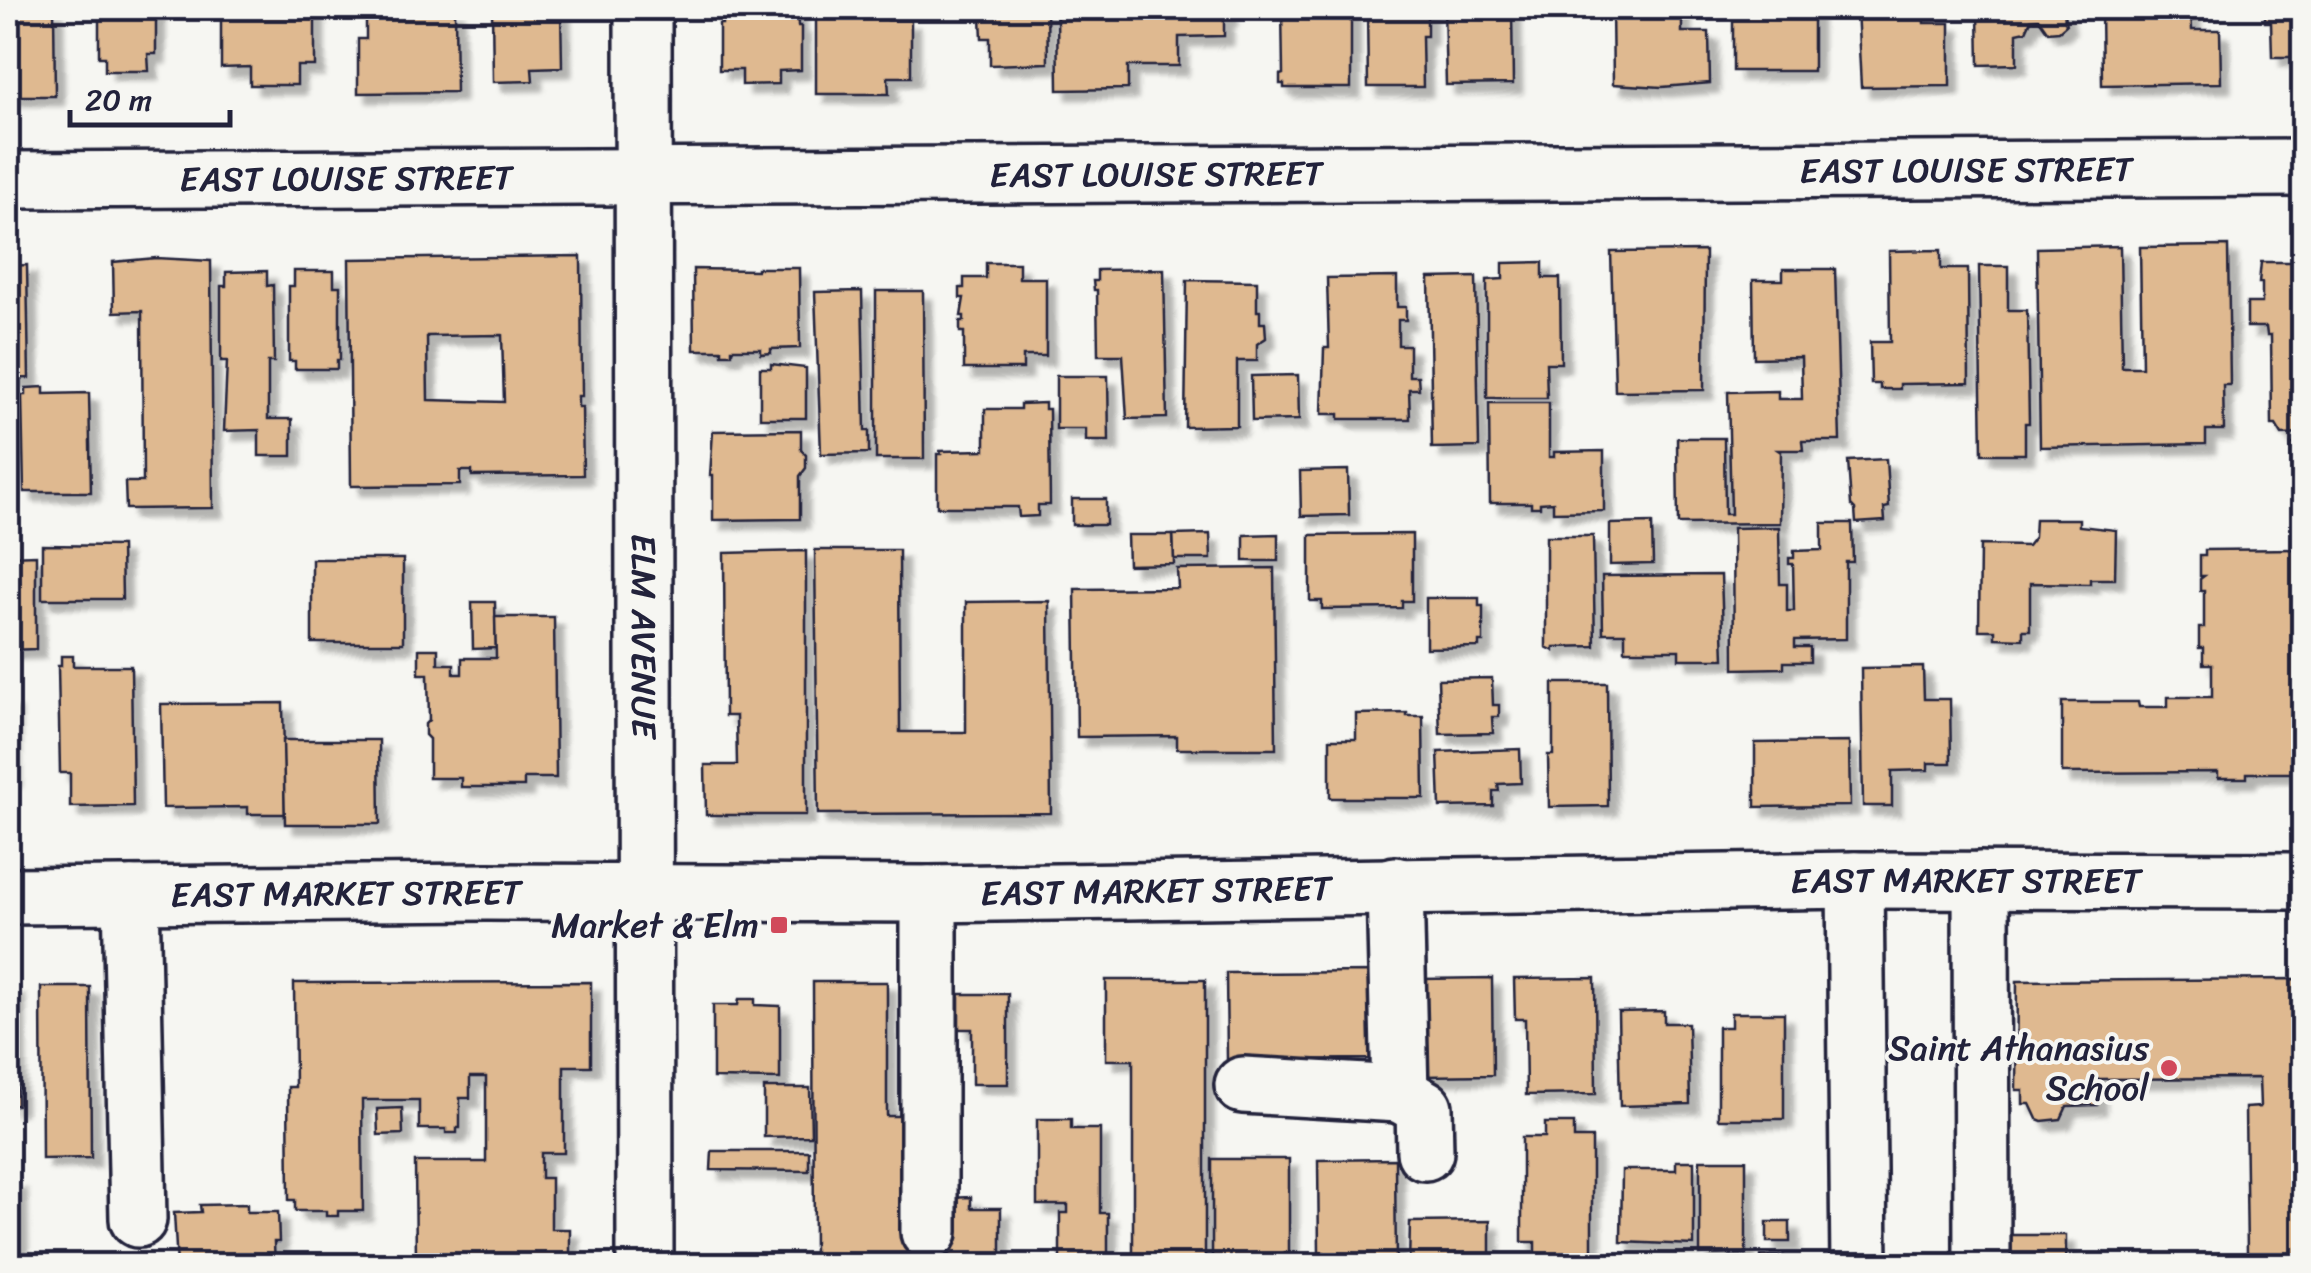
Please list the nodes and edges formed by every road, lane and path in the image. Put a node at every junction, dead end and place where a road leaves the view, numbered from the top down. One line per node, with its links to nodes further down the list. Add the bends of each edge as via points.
1 (643, 8): 3 (street, ELM AVENUE)
2 (2304, 168): 3 (street, EAST LOUISE STREET)
3 (644, 177): 4 (street, EAST LOUISE STREET); 9 (street, ELM AVENUE)
4 (8, 180)
5 (1855, 880): 6 (street, EAST MARKET STREET); 8 (street, EAST MARKET STREET); 19 (street)
6 (1981, 880): 7 (street, EAST MARKET STREET); 20 (street)
7 (2304, 881)
8 (1395, 885): 10 (street, EAST MARKET STREET); 14 (street)
9 (645, 892): 10 (street, EAST MARKET STREET); 11 (street, EAST MARKET STREET); 18 (street, ELM AVENUE)
10 (928, 894): 17 (street)
11 (131, 895): 12 (street, EAST MARKET STREET); 16 (street)
12 (8, 896)
13 (1243, 1085): 14 (street)
14 (1400, 1094): 15 (street, via 1424,1108)
15 (1425, 1152)
16 (138, 1219)
17 (928, 1232)
18 (645, 1266)
19 (1858, 1266)
20 (1982, 1266)

